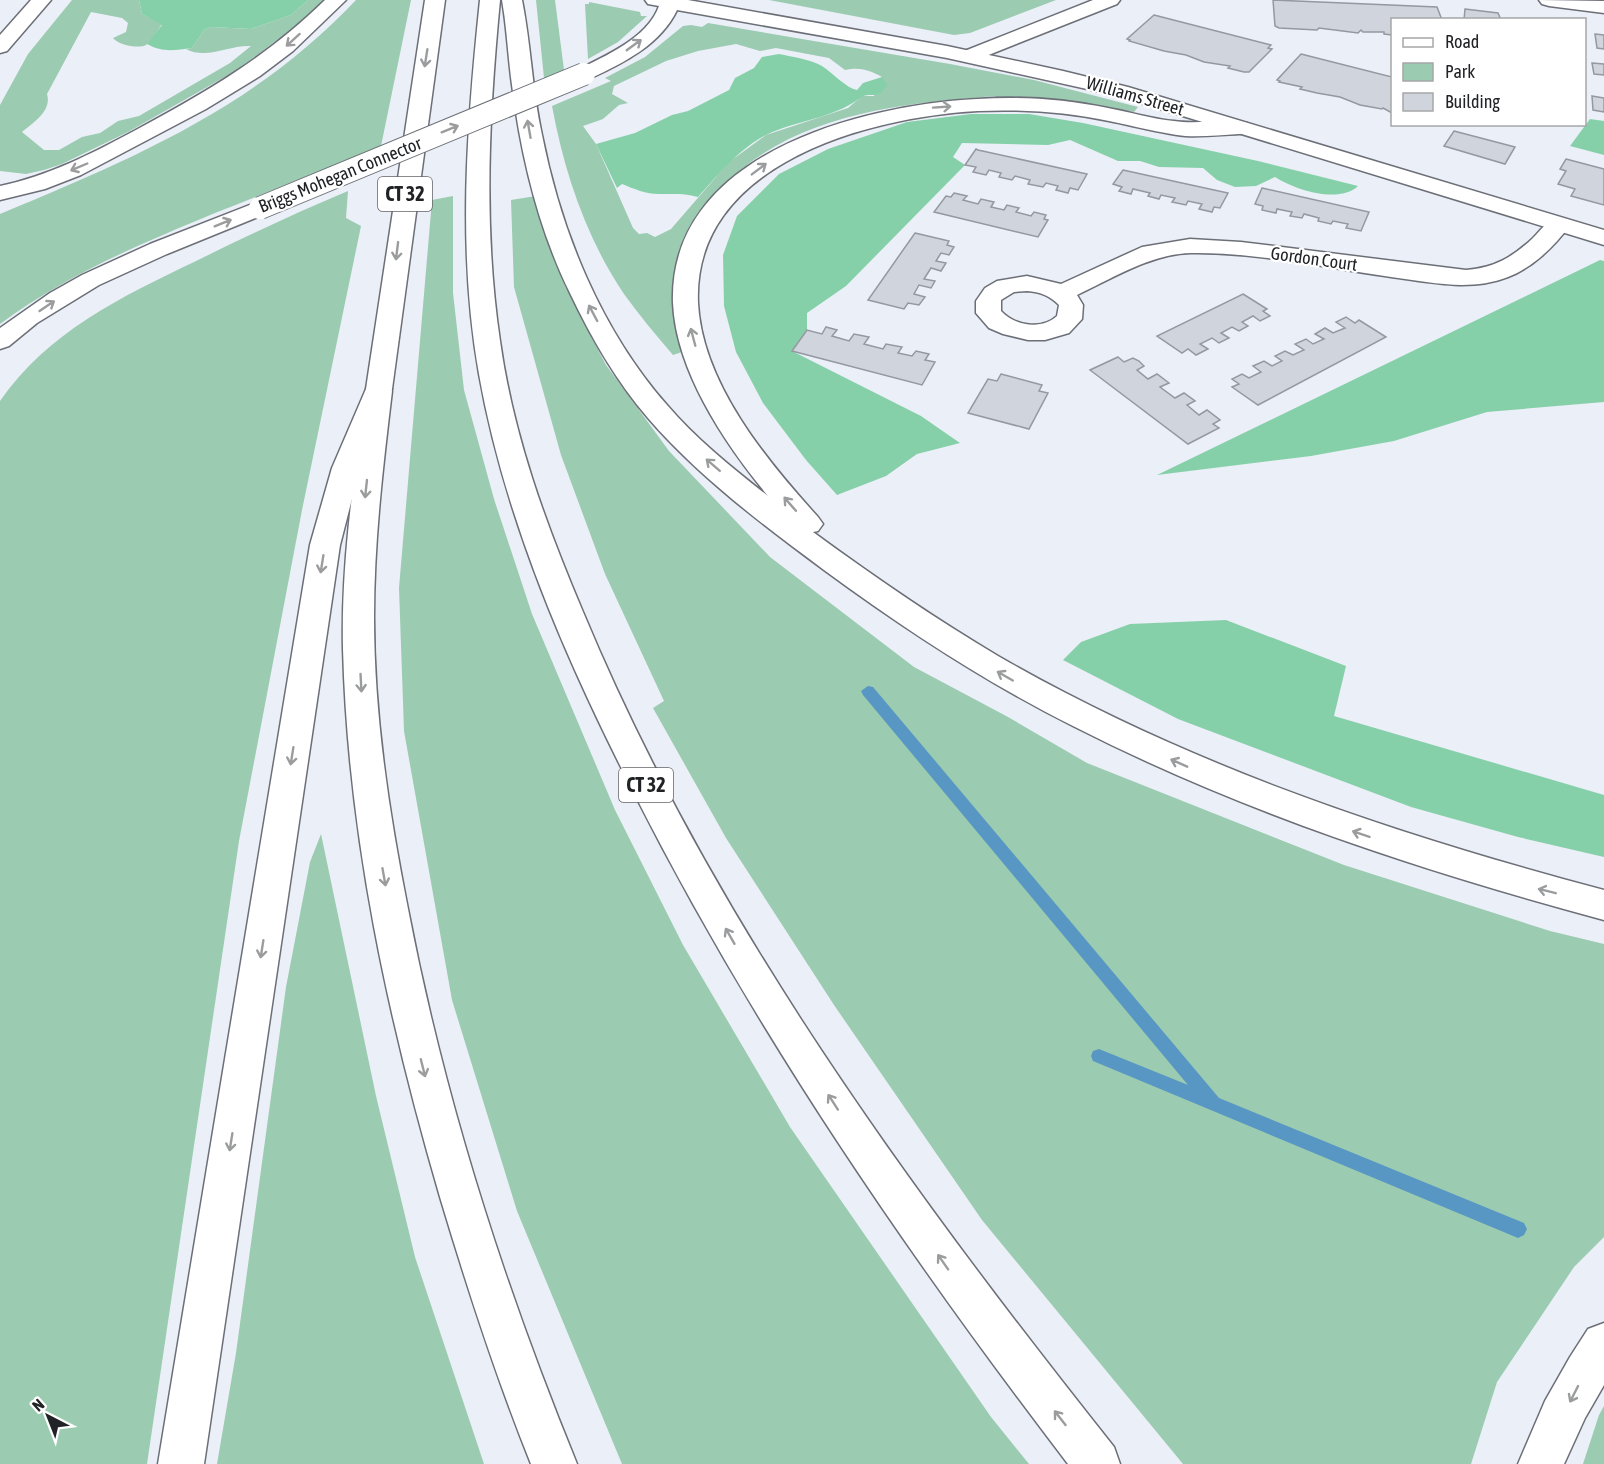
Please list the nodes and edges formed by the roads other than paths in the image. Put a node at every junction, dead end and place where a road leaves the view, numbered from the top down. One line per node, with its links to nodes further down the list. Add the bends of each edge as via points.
1 (41, 0): 10 (main road)
2 (336, 0): 13 (main road, one-way to 13, via 256,69 175,118 84,165)
3 (435, 0): 18 (main road, CT 32, one-way to 18)
4 (490, 0): 24 (main road, CT 32, one-way to 4, via 959,1285 779,1018 673,837 586,660 550,568 509,444 488,347 476,224 480,108)
5 (512, 0): 19 (main road, one-way to 5, via 703,457 660,414 614,349 568,262 546,200 527,114)
6 (1110, 0): 11 (main road)
7 (1549, 0): 9 (main road)
8 (665, 1): 11 (main road, Williams Street); 17 (main road, Briggs Mohegan Connector, one-way to 8, bridge, via 51,304 128,263 612,60 664,18)
9 (1604, 7)
10 (0, 47)
11 (969, 56): 12 (main road, Williams Street, via 1121,91)
12 (1239, 128): 14 (main road, Williams Street); 19 (main road, one-way to 12, via 792,507 748,452 712,392 691,327 687,298 692,251 705,224 729,193 782,154 842,128 917,110 1029,105 1184,129)
13 (0, 193)
14 (1558, 225): 15 (main road, Williams Street); 16 (main road, Gordon Court, via 1521,263 1475,278 1190,246 1150,252)
15 (1604, 238)
16 (1061, 293)
17 (0, 340)
18 (379, 389): 22 (main road, one-way to 22, via 346,468 325,545); 23 (main road, CT 32, one-way to 23, via 363,517 359,648 381,862 403,984 444,1143 494,1300)
19 (891, 605): 20 (main road, one-way to 19, via 1395,846 1225,784 1040,695)
20 (1604, 905)
21 (1604, 1345): 25 (main road, one-way to 25, via 1587,1368)
22 (181, 1464)
23 (554, 1464)
24 (1097, 1464)
25 (1541, 1464)

